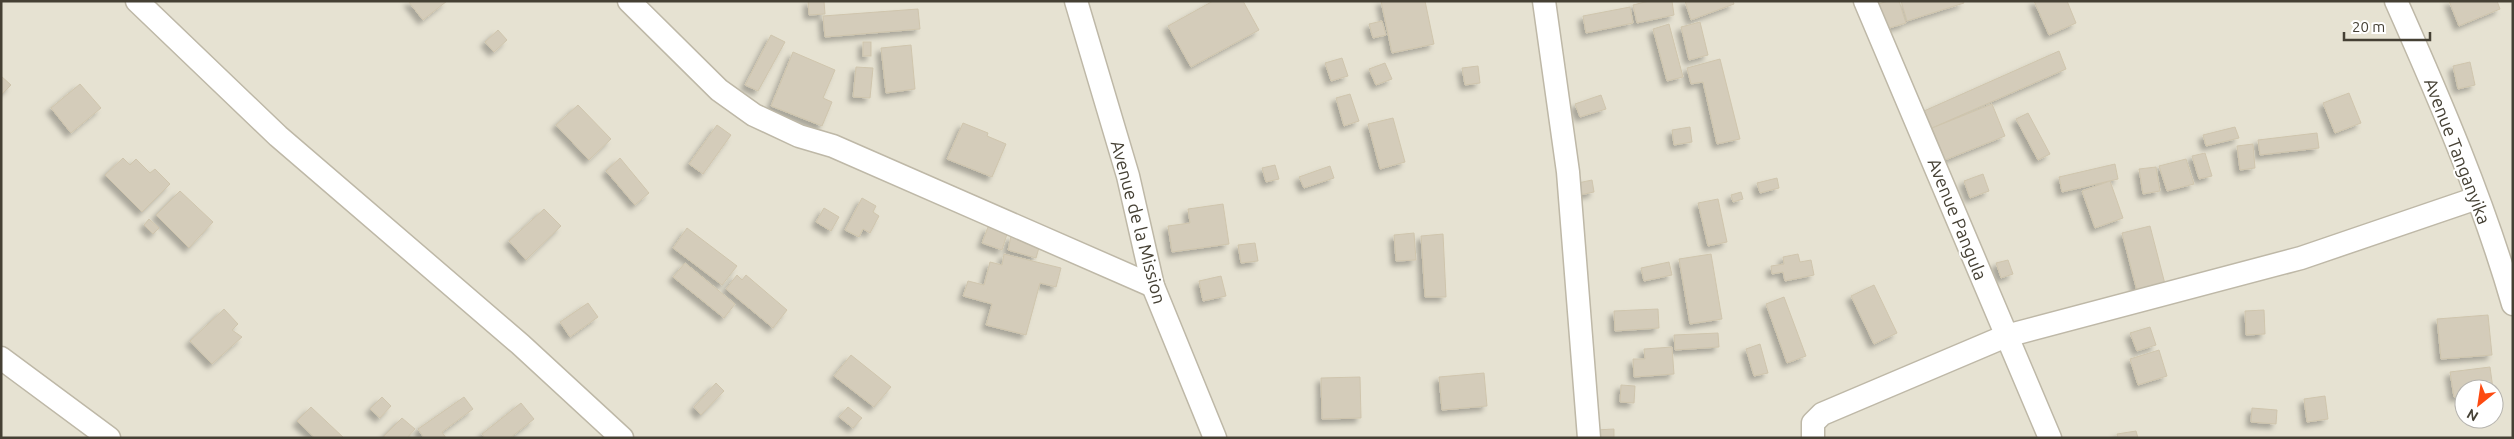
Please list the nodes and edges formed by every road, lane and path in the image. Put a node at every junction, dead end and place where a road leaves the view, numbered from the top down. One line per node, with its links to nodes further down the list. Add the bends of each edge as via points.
1 (137, 1): 13 (street, via 278,136 520,344)
2 (629, 1): 8 (street, via 720,90 754,114)
3 (1076, 1): 8 (street, Avenue de la Mission, via 1128,176)
4 (1544, 1): 15 (street, via 1568,172)
5 (1865, 1): 10 (street, Avenue Pangula)
6 (2396, 1): 7 (street, Avenue Tanganyika, via 2437,93)
7 (2477, 198): 9 (street, Avenue Tanganyika); 10 (street, via 2301,258)
8 (1152, 286): 14 (street, Avenue de la Mission)
9 (2513, 304)
10 (2006, 336): 16 (street, via 1822,414 1813,423); 17 (street, Avenue Pangula)
11 (1, 358): 12 (street)
12 (109, 438)
13 (622, 438)
14 (1215, 438)
15 (1589, 438)
16 (1813, 438)
17 (2050, 438)

